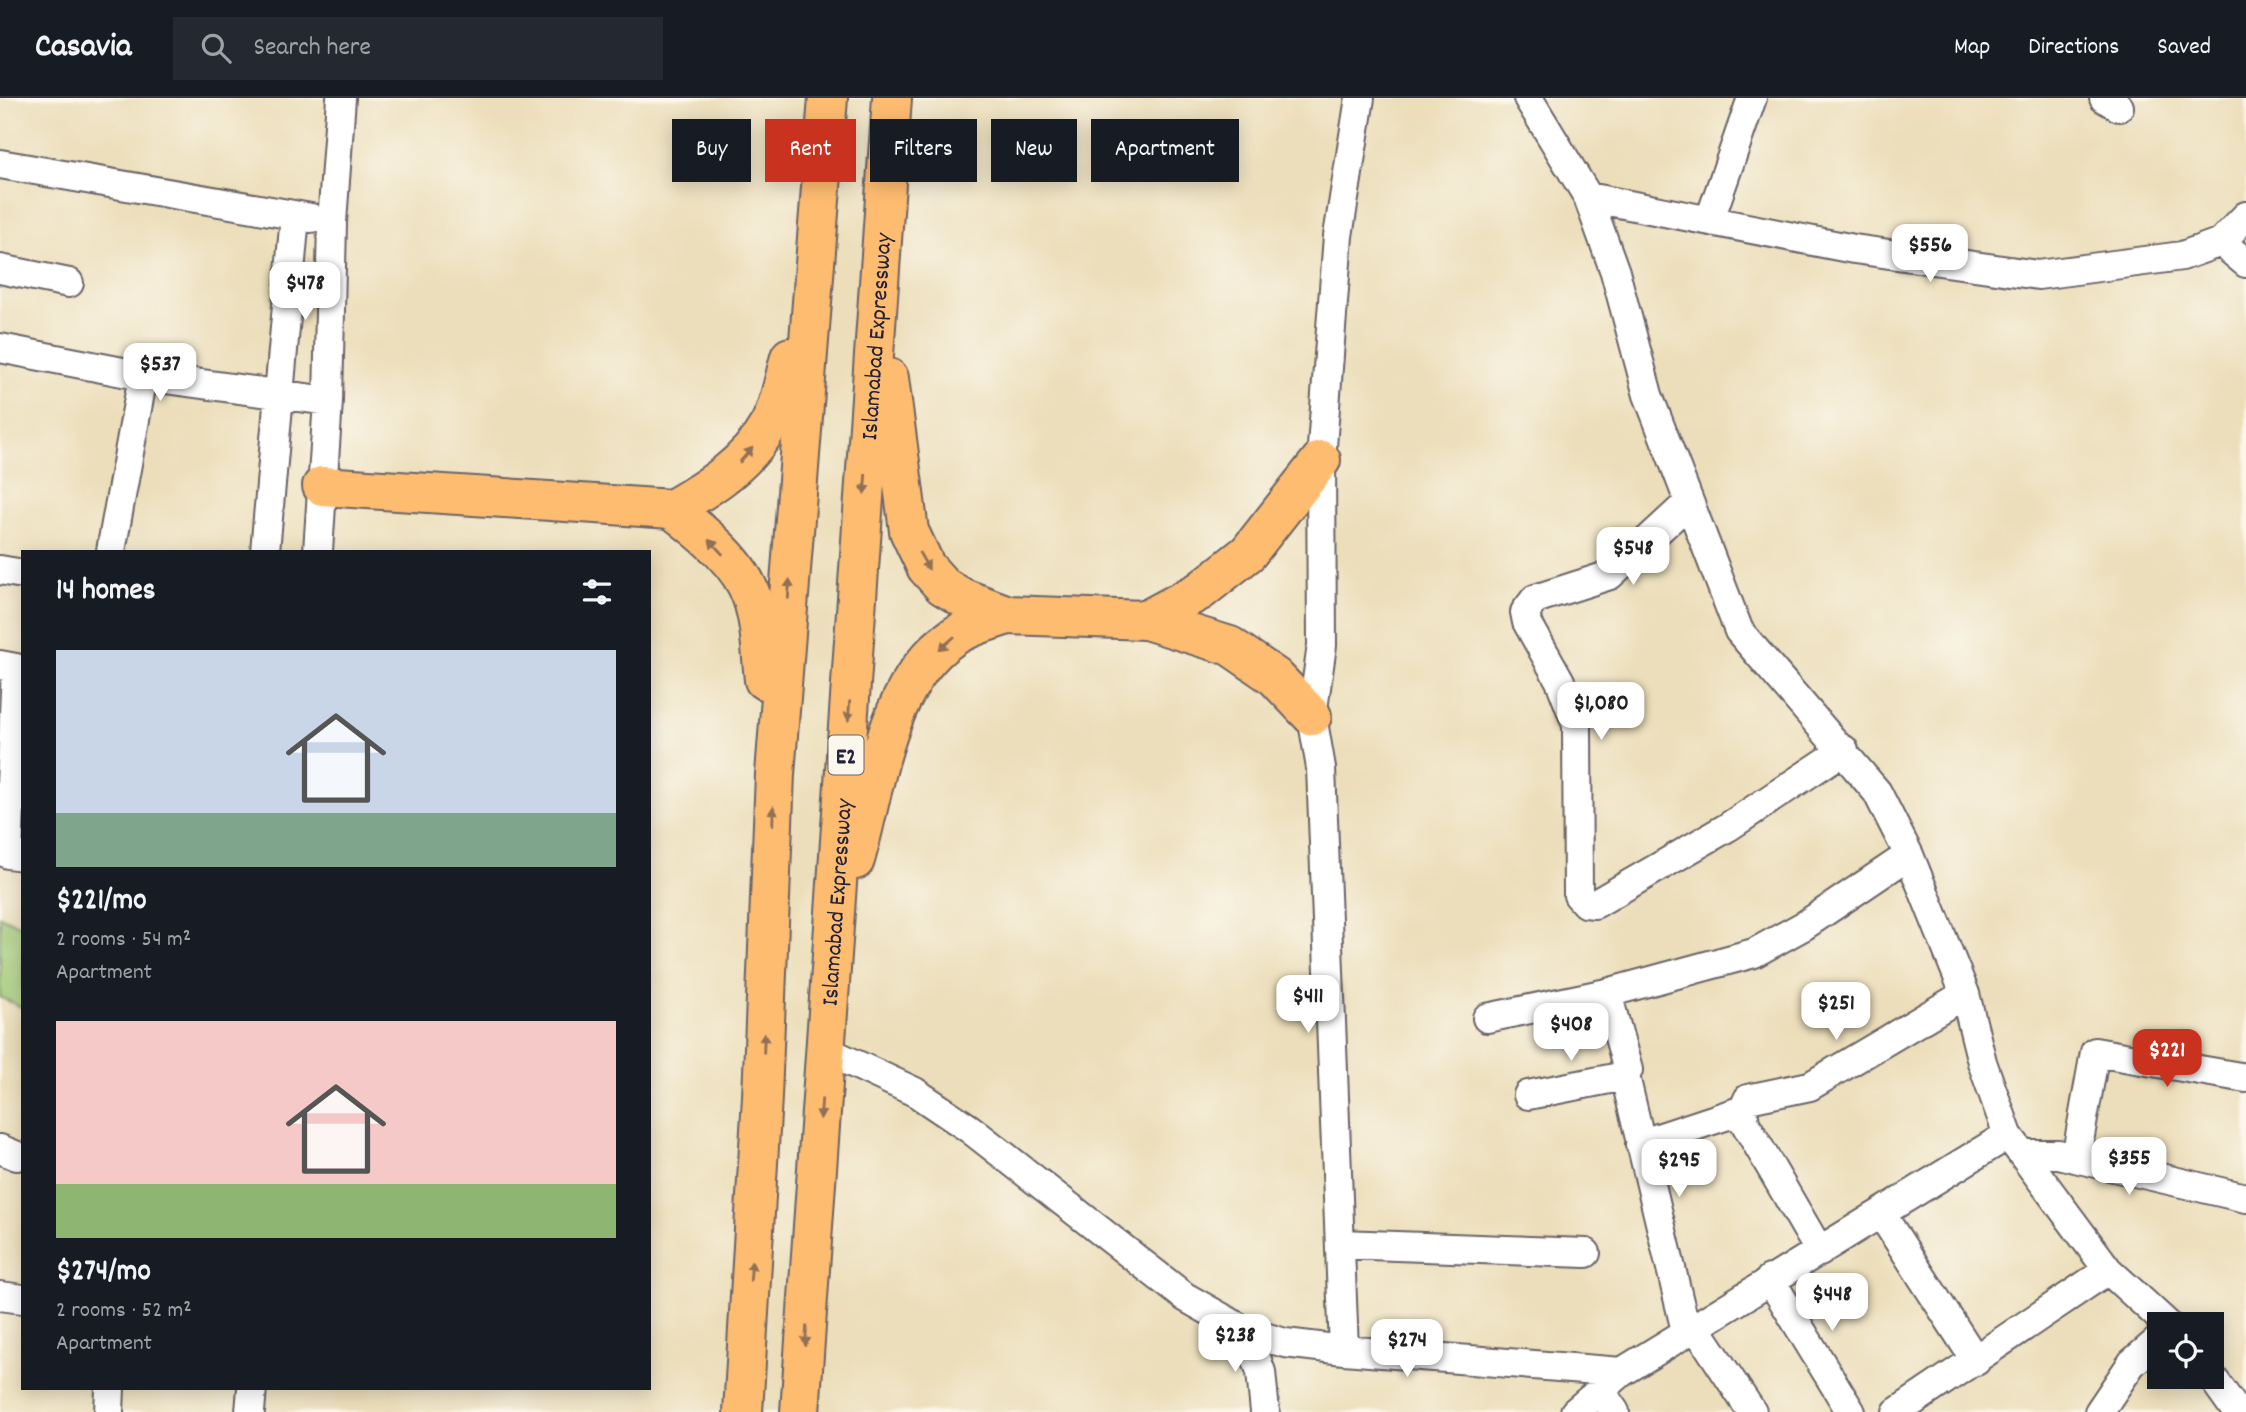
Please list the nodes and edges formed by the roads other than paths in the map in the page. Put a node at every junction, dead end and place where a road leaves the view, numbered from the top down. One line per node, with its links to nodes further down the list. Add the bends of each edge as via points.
1 (341, 98): 12 (street)
2 (828, 98): 16 (highway)
3 (892, 98): 18 (highway, Islamabad Expressway / E2)
4 (1360, 98): 23 (street, via 1338,236)
5 (1528, 98): 8 (street)
6 (1752, 98): 11 (street)
7 (0, 164): 9 (street)
8 (1588, 197): 11 (street); 25 (street, via 1615,272 1648,394)
9 (295, 216): 12 (street); 21 (street)
10 (2246, 216): 13 (street)
11 (1710, 219): 13 (street, via 1854,249 2038,275 2182,256)
12 (332, 222): 22 (street)
13 (2221, 242): 14 (street)
14 (2246, 263)
15 (0, 269): 17 (street)
16 (813, 278): 26 (highway, one-way to 16, via 709,488 745,458 770,424); 37 (highway, one-way to 16)
17 (69, 283)
18 (878, 303): 32 (highway, one-way to 32, via 909,531 926,567 943,586); 40 (highway, Islamabad Expressway / E2, one-way to 40)
19 (0, 348): 20 (street)
20 (143, 376): 21 (street); 27 (street)
21 (279, 395): 22 (street); 28 (street)
22 (328, 401): 24 (street)
23 (1321, 460): 33 (highway, via 1248,553 1200,592); 35 (street, via 1322,645)
24 (322, 486): 26 (highway); 29 (street)
25 (1688, 503): 36 (street, via 1739,631); 36 (street, via 1611,575 1535,600 1525,612 1577,725 1578,895 1585,903 1595,904 1728,827)
26 (672, 509): 37 (highway, one-way to 26, via 751,596 729,561)
27 (111, 550)
28 (265, 550)
29 (318, 550)
30 (0, 570): 31 (street)
31 (21, 574)
32 (1008, 615): 33 (highway); 40 (highway, one-way to 40, via 953,637 925,662 908,686 892,724)
33 (1146, 620): 35 (highway, via 1230,646 1275,677)
34 (0, 666): 39 (street, via 16,667 8,854)
35 (1312, 716): 54 (street, via 1321,768)
36 (1844, 750): 38 (street, via 1877,792)
37 (775, 774): 74 (highway, one-way to 37)
38 (1909, 855): 41 (street, via 1805,925 1754,953); 42 (street)
39 (21, 856)
40 (834, 932): 44 (highway, Islamabad Expressway / E2)
41 (1607, 993): 43 (street); 45 (street, via 1628,1070)
42 (1965, 994): 48 (street, via 1810,1086 1748,1099); 50 (street, via 1982,1062)
43 (1487, 1018)
44 (825, 1050): 63 (street, via 915,1092 970,1129 1185,1297); 75 (highway, Islamabad Expressway / E2, one-way to 75)
45 (1625, 1076): 47 (street); 49 (street)
46 (2246, 1078): 51 (street, via 2095,1052)
47 (1528, 1095)
48 (1743, 1110): 49 (street); 55 (street, via 1745,1123)
49 (1640, 1144): 62 (street)
50 (2016, 1145): 51 (street); 53 (street); 57 (street)
51 (2076, 1158): 52 (street)
52 (2246, 1198)
53 (1882, 1215): 55 (street); 66 (street)
54 (1341, 1244): 56 (street); 64 (street)
55 (1820, 1252): 58 (street)
56 (1586, 1253)
57 (2108, 1270): 61 (street); 66 (street)
58 (1770, 1279): 62 (street); 79 (street)
59 (0, 1296): 60 (street)
60 (21, 1299)
61 (2154, 1312)
62 (1691, 1329): 67 (street); 78 (street)
63 (1247, 1332): 64 (street, via 1285,1343); 76 (street, via 1261,1372)
64 (1344, 1350): 67 (street)
65 (2147, 1350): 81 (street, via 2132,1363)
66 (1976, 1361): 80 (street)
67 (1622, 1372): 71 (street)
68 (2221, 1389): 82 (street)
69 (110, 1390): 72 (street)
70 (252, 1390): 73 (street)
71 (1608, 1401): 77 (street)
72 (109, 1412)
73 (250, 1412)
74 (743, 1412)
75 (800, 1412)
76 (1265, 1412)
77 (1575, 1412)
78 (1752, 1412)
79 (1851, 1412)
80 (1897, 1412)
81 (2099, 1412)
82 (2238, 1412)

